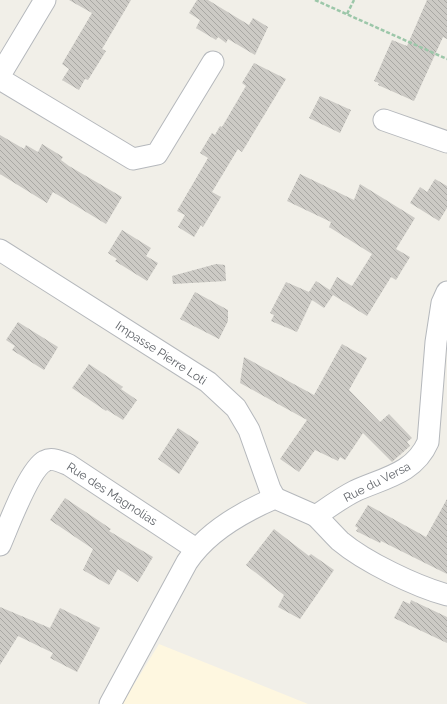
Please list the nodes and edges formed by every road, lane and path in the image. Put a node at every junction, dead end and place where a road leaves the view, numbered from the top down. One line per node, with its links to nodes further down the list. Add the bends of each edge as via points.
1 (45, 0): 7 (street)
2 (315, 0): 4 (path)
3 (354, 0): 4 (path)
4 (347, 14): 5 (path)
5 (447, 59)
6 (213, 62): 7 (street, via 157,154 133,159)
7 (0, 77)
8 (384, 120): 9 (street)
9 (447, 142)
10 (0, 250): 12 (street, Impasse Pierre Loti, via 208,382 236,408 249,430)
11 (447, 292): 13 (street, Rue du Versa, via 442,303 436,342 428,442 424,451 405,470 356,491)
12 (275, 498): 13 (street); 15 (street, via 239,516)
13 (316, 516): 16 (street, via 341,541 366,558 414,583)
14 (0, 545): 15 (street, Rue des Magnolias, via 38,466 47,460 57,460 69,465)
15 (196, 549): 17 (street)
16 (447, 595)
17 (110, 704)

